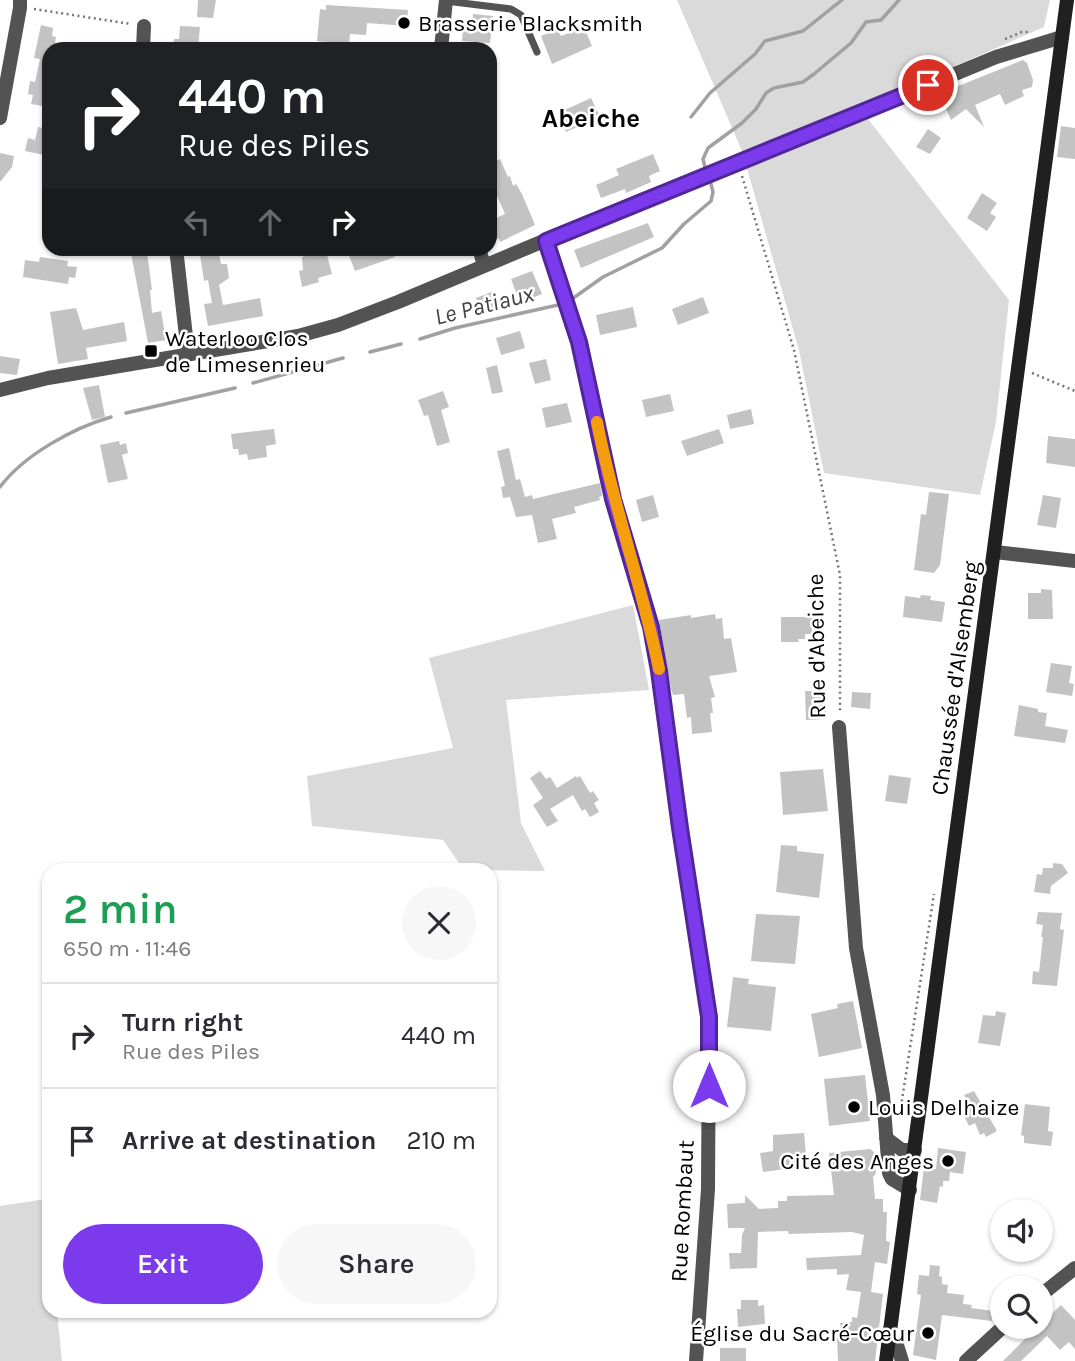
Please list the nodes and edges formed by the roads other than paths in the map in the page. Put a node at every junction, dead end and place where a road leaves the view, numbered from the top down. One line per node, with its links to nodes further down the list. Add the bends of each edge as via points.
1 (20, 0): 9 (street)
2 (446, 0): 7 (street); 8 (lane, via 512,9 521,15)
3 (1067, 0): 5 (main road, Chaussée d'Alsemberg)
4 (144, 26): 6 (street)
5 (1062, 37): 10 (street, via 996,57); 16 (main road, Chaussée d'Alsemberg)
6 (143, 42)
7 (442, 42)
8 (537, 52)
9 (0, 118)
10 (546, 241): 13 (street); 26 (street, Rue Rombaut, via 579,342 613,499 651,627 709,1017 708,1189)
11 (177, 256): 14 (street)
12 (481, 256): 13 (street)
13 (484, 266): 14 (street, via 338,325)
14 (188, 354): 15 (street)
15 (0, 390)
16 (995, 552): 17 (street); 20 (main road, Chaussée d'Alsemberg)
17 (1075, 561)
18 (839, 727): 19 (street, Rue d'Abeiche, via 856,948 883,1095)
19 (886, 1138): 20 (street, via 902,1150); 21 (street, Rue d'Abeiche, via 889,1173)
20 (915, 1150): 21 (main road, Chaussée d'Alsemberg)
21 (910, 1190): 24 (main road, Chaussée d'Alsemberg)
22 (1075, 1268): 23 (street)
23 (1053, 1285)
24 (889, 1338): 27 (main road, Chaussée d'Alsemberg); 28 (street, via 897,1345)
25 (990, 1339): 29 (street)
26 (696, 1361)
27 (886, 1361)
28 (902, 1361)
29 (966, 1361)

